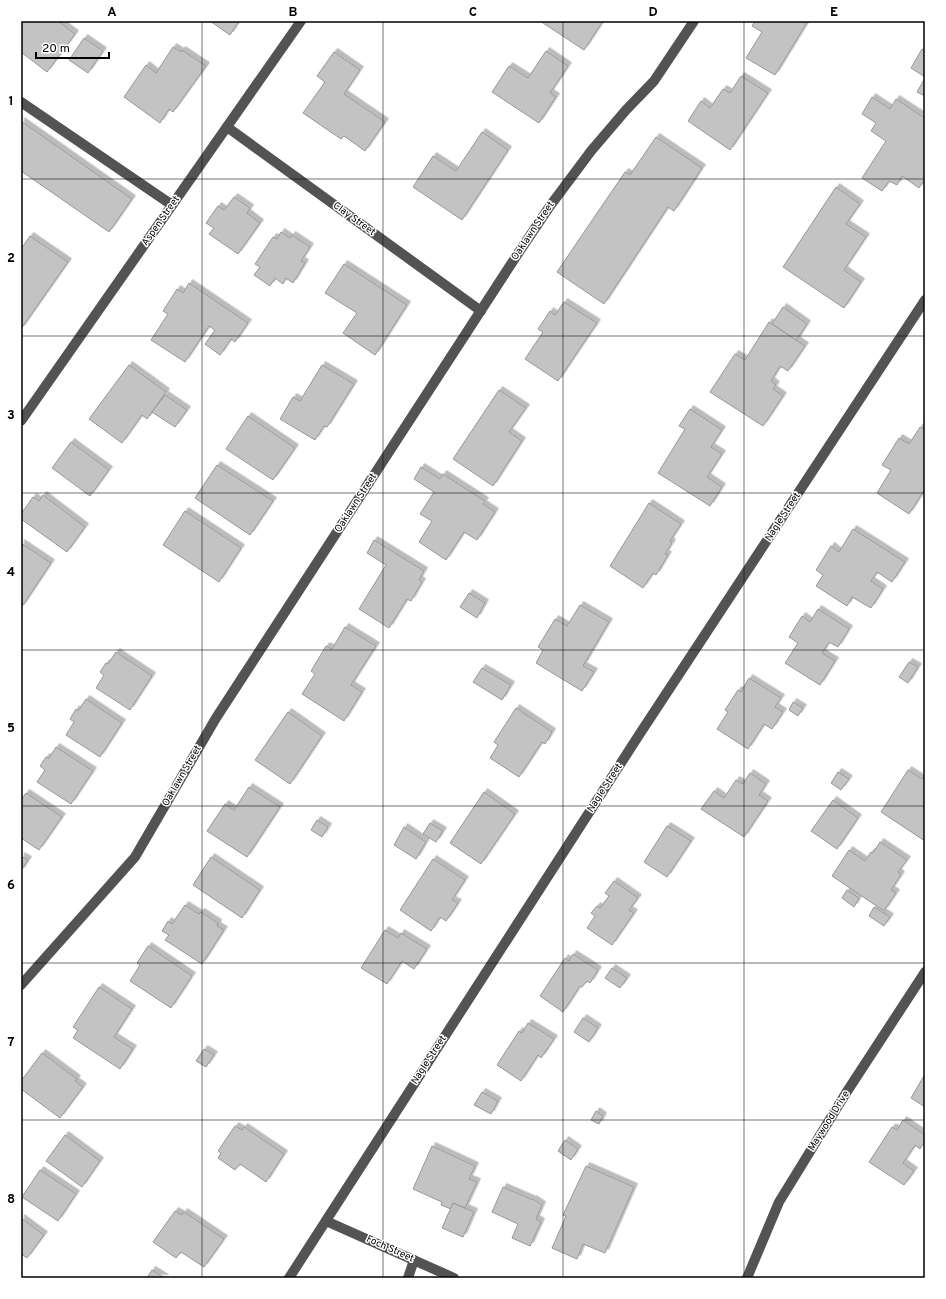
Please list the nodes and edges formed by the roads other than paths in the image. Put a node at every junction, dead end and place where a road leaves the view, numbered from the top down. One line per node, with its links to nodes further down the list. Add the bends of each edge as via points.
1 (300, 21): 4 (street, Aspen Street)
2 (694, 21): 7 (street, Oaklawn Street, via 654,81 591,151 550,206)
3 (21, 102): 5 (street)
4 (226, 127): 5 (street, Aspen Street); 7 (street, Clay Street)
5 (172, 205): 8 (street, Aspen Street)
6 (925, 300): 11 (street, Nagle Street, via 635,742)
7 (481, 311): 10 (street, Oaklawn Street, via 216,718 135,857)
8 (21, 421)
9 (925, 972): 16 (street, Maywood Drive, via 779,1202)
10 (21, 985)
11 (326, 1221): 12 (street, Foch Street); 13 (street, Nagle Street)
12 (414, 1260): 14 (street); 15 (street, Foch Street)
13 (289, 1278)
14 (408, 1278)
15 (454, 1278)
16 (747, 1278)

